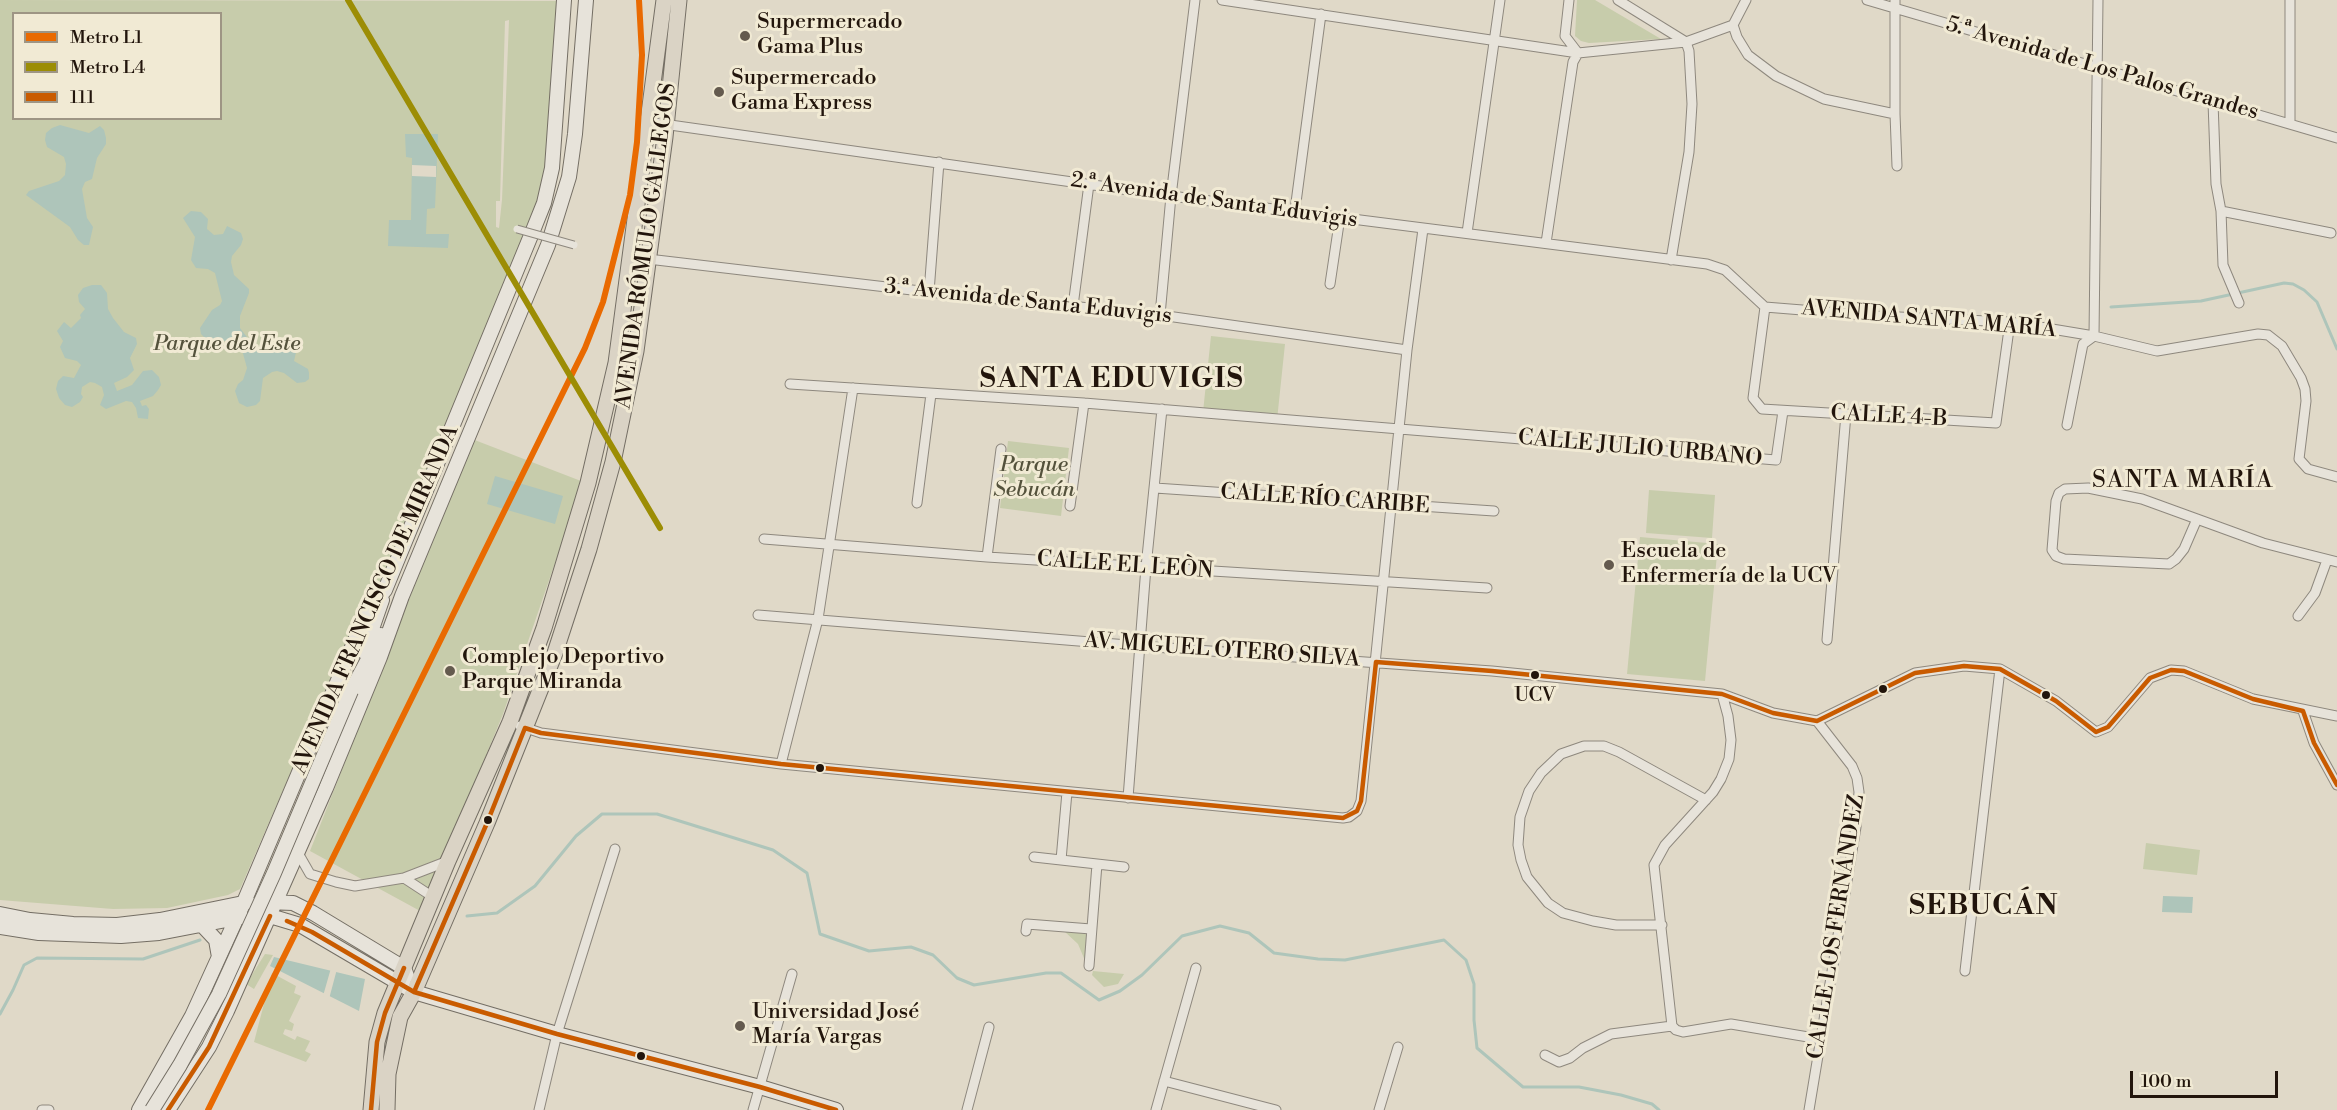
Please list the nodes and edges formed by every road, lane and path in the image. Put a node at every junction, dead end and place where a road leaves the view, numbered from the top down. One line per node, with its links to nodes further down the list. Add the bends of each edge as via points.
1 (564, 0): 76 (main road, AVENIDA FRANCISCO DE MIRANDA, via 552,168 544,203)
2 (586, 0): 77 (main road, AVENIDA FRANCISCO DE MIRANDA, via 575,134 561,206)
3 (664, 0): 24 (main road, AVENIDA RÓMULO GALLEGOS)
4 (679, 0): 26 (main road, AVENIDA RÓMULO GALLEGOS)
5 (1195, 0): 31 (street)
6 (1222, 0): 14 (street)
7 (1500, 0): 18 (street)
8 (1569, 0): 20 (street, via 1565,36)
9 (1617, 0): 19 (street)
10 (1746, 0): 17 (street)
11 (1868, 0): 15 (street, 5.ª Avenida de Los Palos Grandes)
12 (2098, 0): 21 (street)
13 (2290, 0): 25 (street)
14 (1241, 1): 16 (street)
15 (1895, 4): 21 (street, 5.ª Avenida de Los Palos Grandes); 23 (street)
16 (1321, 14): 18 (street); 32 (street)
17 (1733, 25): 19 (street); 23 (street, via 1748,55 1792,85 1824,99)
18 (1494, 40): 20 (street); 37 (street)
19 (1686, 42): 20 (street); 42 (street, via 1692,95 1689,152)
20 (1578, 53): 39 (street)
21 (2098, 68): 22 (street, 5.ª Avenida de Los Palos Grandes); 50 (street)
22 (2213, 102): 25 (street, 5.ª Avenida de Los Palos Grandes); 33 (street, via 2216,184)
23 (1895, 114): 29 (street)
24 (649, 122): 26 (street, 2.ª Avenida de Santa Eduvigis); 90 (main road, AVENIDA RÓMULO GALLEGOS, via 616,363 605,415 544,628)
25 (2290, 123): 27 (street, 5.ª Avenida de Los Palos Grandes)
26 (666, 125): 28 (street, 2.ª Avenida de Santa Eduvigis); 41 (main road, AVENIDA RÓMULO GALLEGOS)
27 (2337, 138)
28 (939, 162): 30 (street, 2.ª Avenida de Santa Eduvigis); 44 (street)
29 (1897, 166)
30 (1089, 184): 31 (street, 2.ª Avenida de Santa Eduvigis); 46 (street)
31 (1171, 196): 32 (street, 2.ª Avenida de Santa Eduvigis); 48 (street)
32 (1295, 210): 34 (street, 2.ª Avenida de Santa Eduvigis)
33 (2221, 211): 38 (street); 45 (street, via 2223,265)
34 (1340, 217): 36 (street, 2.ª Avenida de Santa Eduvigis); 43 (street)
35 (517, 229): 40 (street, bridge)
36 (1424, 229): 37 (street, 2.ª Avenida de Santa Eduvigis); 51 (street)
37 (1467, 233): 39 (street, 2.ª Avenida de Santa Eduvigis)
38 (2331, 233)
39 (1546, 243): 42 (street, 2.ª Avenida de Santa Eduvigis)
40 (574, 245)
41 (648, 259): 44 (street, 3.ª Avenida de Santa Eduvigis); 91 (main road, AVENIDA RÓMULO GALLEGOS, via 636,351 613,462 555,653)
42 (1671, 260): 47 (street, 2.ª Avenida de Santa Eduvigis, via 1725,270)
43 (1330, 284)
44 (929, 292): 46 (street, 3.ª Avenida de Santa Eduvigis)
45 (2239, 303)
46 (1073, 306): 48 (street, 3.ª Avenida de Santa Eduvigis)
47 (1765, 307): 49 (street, AVENIDA SANTA MARÍA); 57 (street, via 1753,399 1762,409)
48 (1160, 315): 51 (street, 3.ª Avenida de Santa Eduvigis)
49 (2010, 322): 50 (street, AVENIDA SANTA MARÍA); 58 (street, CALLE 4-B, via 1996,423)
50 (2094, 336): 59 (street, via 2083,344); 62 (street, AVENIDA SANTA MARÍA, via 2157,351 2268,335 2282,346 2305,389 2299,459 2308,469)
51 (1407, 350): 60 (street)
52 (790, 384): 53 (street)
53 (853, 388): 54 (street); 70 (street)
54 (931, 394): 55 (street); 64 (street)
55 (1084, 403): 56 (street); 66 (street)
56 (1162, 409): 60 (street); 63 (street)
57 (1783, 411): 58 (street, CALLE 4-B); 60 (street, CALLE JULIO URBANO, via 1776,460)
58 (1846, 414): 81 (street)
59 (2067, 425)
60 (1399, 428): 65 (street)
61 (1001, 448): 71 (street)
62 (2337, 477)
63 (1155, 488): 65 (street, CALLE RÍO CARIBE); 73 (street)
64 (917, 503)
65 (1391, 505): 67 (street, CALLE RÍO CARIBE); 74 (street)
66 (1070, 506)
67 (1494, 511)
68 (2197, 519): 68 (street, via 2142,499 2088,488 2066,489 2056,501 2052,550 2064,559 2169,564 2184,549); 72 (street, via 2264,543)
69 (764, 539): 70 (street, CALLE EL LEÒN)
70 (829, 543): 71 (street, CALLE EL LEÒN); 80 (street)
71 (987, 557): 73 (street, CALLE EL LEÒN)
72 (2332, 561): 79 (street)
73 (1146, 567): 74 (street, CALLE EL LEÒN); 82 (street)
74 (1384, 582): 75 (street, CALLE EL LEÒN); 83 (street)
75 (1487, 588)
76 (385, 590): 85 (main road); 104 (main road, AVENIDA FRANCISCO DE MIRANDA, via 368,612)
77 (402, 596): 85 (main road); 98 (main road, AVENIDA FRANCISCO DE MIRANDA)
78 (758, 615): 80 (street, AV. MIGUEL OTERO SILVA)
79 (2298, 616)
80 (818, 619): 82 (street, AV. MIGUEL OTERO SILVA); 92 (street)
81 (1827, 640)
82 (1140, 646): 83 (street, AV. MIGUEL OTERO SILVA); 95 (street)
83 (1376, 662): 86 (street, AV. MIGUEL OTERO SILVA); 95 (street, via 1357,811 1342,818)
84 (2000, 669): 87 (street, via 2056,701 2096,732 2108,727 2150,678 2171,670 2184,671 2253,699); 89 (street, via 1964,666 1915,673); 122 (street)
85 (351, 691): 139 (main road, bridge, via 219,994)
86 (1722, 694): 89 (street, AV. MIGUEL OTERO SILVA, via 1773,713); 96 (street, via 1731,740 1729,759)
87 (2303, 711): 88 (street); 93 (street)
88 (2337, 716)
89 (1817, 721): 130 (street, CALLE LOS FERNÁNDEZ, via 1852,766 1859,792)
90 (510, 722): 91 (street); 101 (main road, AVENIDA RÓMULO GALLEGOS)
91 (525, 728): 92 (street); 126 (main road, AVENIDA RÓMULO GALLEGOS)
92 (781, 764): 94 (street)
93 (2337, 785)
94 (1067, 792): 95 (street); 100 (street)
95 (1128, 798)
96 (1706, 800): 114 (street, via 1665,844 1654,865); 114 (street, via 1604,747 1584,746 1561,754 1529,790 1520,817 1518,845 1527,877 1548,903 1563,913 1593,921)
97 (615, 849): 129 (street)
98 (298, 853): 105 (main road, AVENIDA FRANCISCO DE MIRANDA); 106 (street, via 310,873 336,882 355,886)
99 (1034, 857): 100 (street)
100 (1060, 860): 102 (street)
101 (448, 861): 106 (street); 107 (main road)
102 (1097, 864): 103 (street); 116 (street)
103 (1124, 867)
104 (256, 872): 105 (main road, via 264,891 271,895); 109 (main road, AVENIDA FRANCISCO DE MIRANDA)
105 (287, 876): 108 (main road, AVENIDA FRANCISCO DE MIRANDA)
106 (404, 878): 107 (street)
107 (433, 897): 120 (main road)
108 (275, 901): 109 (main road); 111 (main road, AVENIDA FRANCISCO DE MIRANDA); 120 (main road, via 293,903 313,913)
109 (244, 902): 110 (main road, via 117,925 30,920); 112 (main road, AVENIDA FRANCISCO DE MIRANDA)
110 (0, 914)
111 (270, 916): 112 (main road); 123 (main road, AVENIDA FRANCISCO DE MIRANDA); 125 (main road, via 312,932)
112 (237, 917): 113 (main road); 118 (main road, AVENIDA FRANCISCO DE MIRANDA)
113 (201, 924): 115 (main road, via 121,936 39,933); 118 (main road, via 216,940)
114 (1662, 925): 127 (street)
115 (0, 927)
116 (1091, 929): 117 (street, via 1027,924); 119 (street)
117 (1026, 931)
118 (218, 959): 123 (main road, via 238,956 245,961); 138 (main road, AVENIDA FRANCISCO DE MIRANDA, via 192,1016)
119 (1089, 966)
120 (404, 968): 125 (main road); 126 (main road)
121 (1196, 969): 133 (street)
122 (1965, 971)
123 (244, 973): 140 (main road, AVENIDA FRANCISCO DE MIRANDA, via 209,1047)
124 (792, 974): 134 (street)
125 (397, 983): 126 (main road); 141 (main road, via 377,1042)
126 (414, 992): 129 (main road); 142 (main road, via 400,1017 394,1041)
127 (1672, 1026): 130 (street, via 1683,1032 1731,1024); 132 (street, via 1611,1034 1559,1062)
128 (989, 1027): 146 (street)
129 (557, 1034): 134 (main road); 143 (street)
130 (1820, 1039): 150 (street, CALLE LOS FERNÁNDEZ)
131 (1398, 1047): 149 (street)
132 (1545, 1055)
133 (1164, 1082): 147 (street); 148 (street)
134 (760, 1087): 135 (main road); 144 (street)
135 (804, 1106): 145 (main road)
136 (42, 1110): 137 (street)
137 (49, 1110)
138 (139, 1110)
139 (152, 1110)
140 (168, 1110)
141 (371, 1110)
142 (387, 1110)
143 (539, 1110)
144 (753, 1110)
145 (837, 1110)
146 (967, 1110)
147 (1156, 1110)
148 (1276, 1110)
149 (1379, 1110)
150 (1809, 1110)

